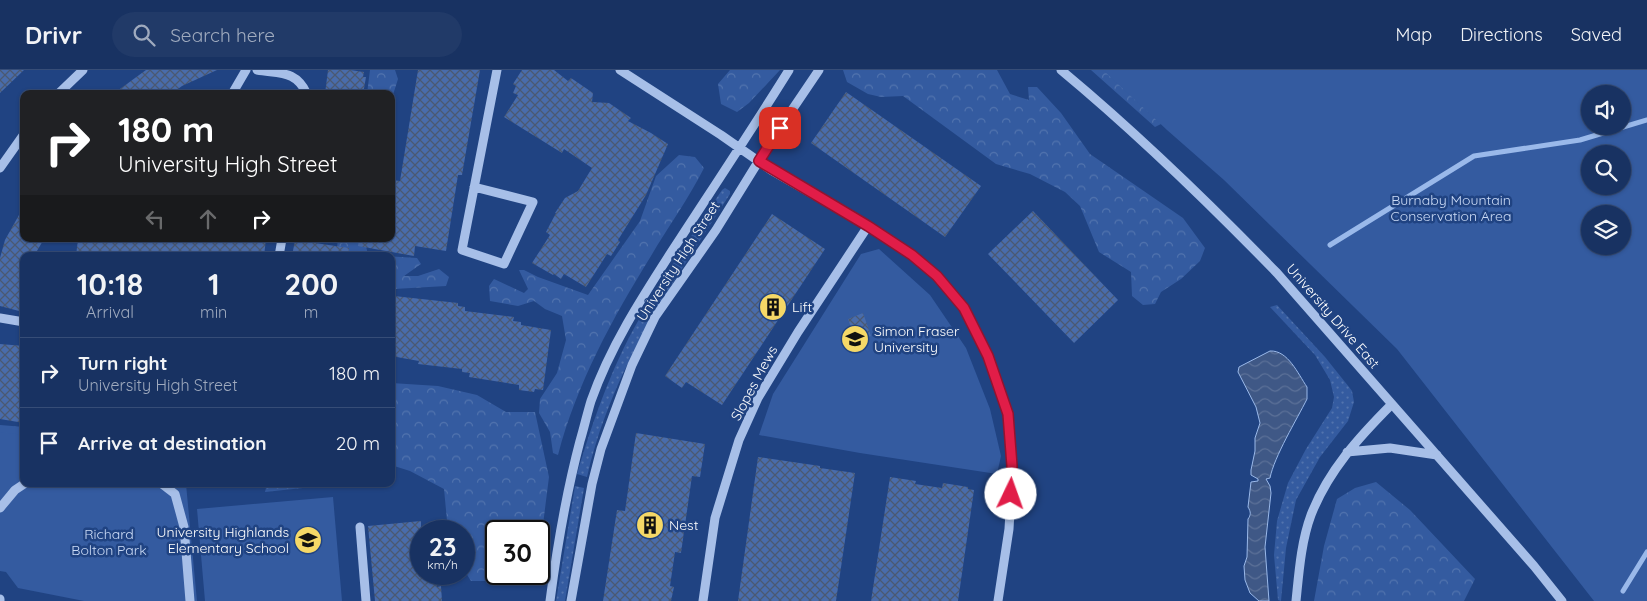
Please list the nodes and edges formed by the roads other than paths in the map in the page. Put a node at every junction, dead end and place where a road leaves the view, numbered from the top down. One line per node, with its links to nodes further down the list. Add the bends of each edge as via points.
1 (83, 70): 9 (street)
2 (246, 70): 10 (street)
3 (257, 70): 11 (street, via 300,77)
4 (497, 70): 18 (street)
5 (620, 70): 14 (street)
6 (789, 70): 14 (street, University High Street)
7 (819, 70): 16 (street, University High Street)
8 (1061, 70): 22 (street, University Drive East, via 1121,121 1235,230)
9 (62, 90)
10 (234, 90)
11 (305, 90)
12 (20, 139): 15 (street)
13 (0, 148): 15 (street)
14 (740, 148): 16 (street); 31 (street, University High Street, via 637,306 591,401 570,479)
15 (8, 155): 17 (street)
16 (759, 161): 19 (street); 32 (street, University High Street, via 655,317 632,365 596,467)
17 (0, 168)
18 (474, 187): 18 (street, via 462,250 504,264 534,202)
19 (868, 226): 33 (street, Slopes Mews, via 758,398 739,440 715,518); 34 (street, via 937,276 964,308 991,364 1008,414 1012,466 1009,529)
20 (0, 318): 21 (street)
21 (20, 321)
22 (1392, 404): 23 (street); 24 (street, University Drive East)
23 (1347, 452): 24 (street, via 1390,448); 35 (street, via 1330,476 1311,514 1303,544)
24 (1437, 455): 36 (street, University Drive East)
25 (20, 487): 27 (street)
26 (166, 487): 29 (street, via 175,494 184,527)
27 (0, 508)
28 (360, 527): 30 (street)
29 (190, 601)
30 (366, 601)
31 (550, 601)
32 (571, 601)
33 (702, 601)
34 (998, 601)
35 (1296, 601)
36 (1562, 601)

